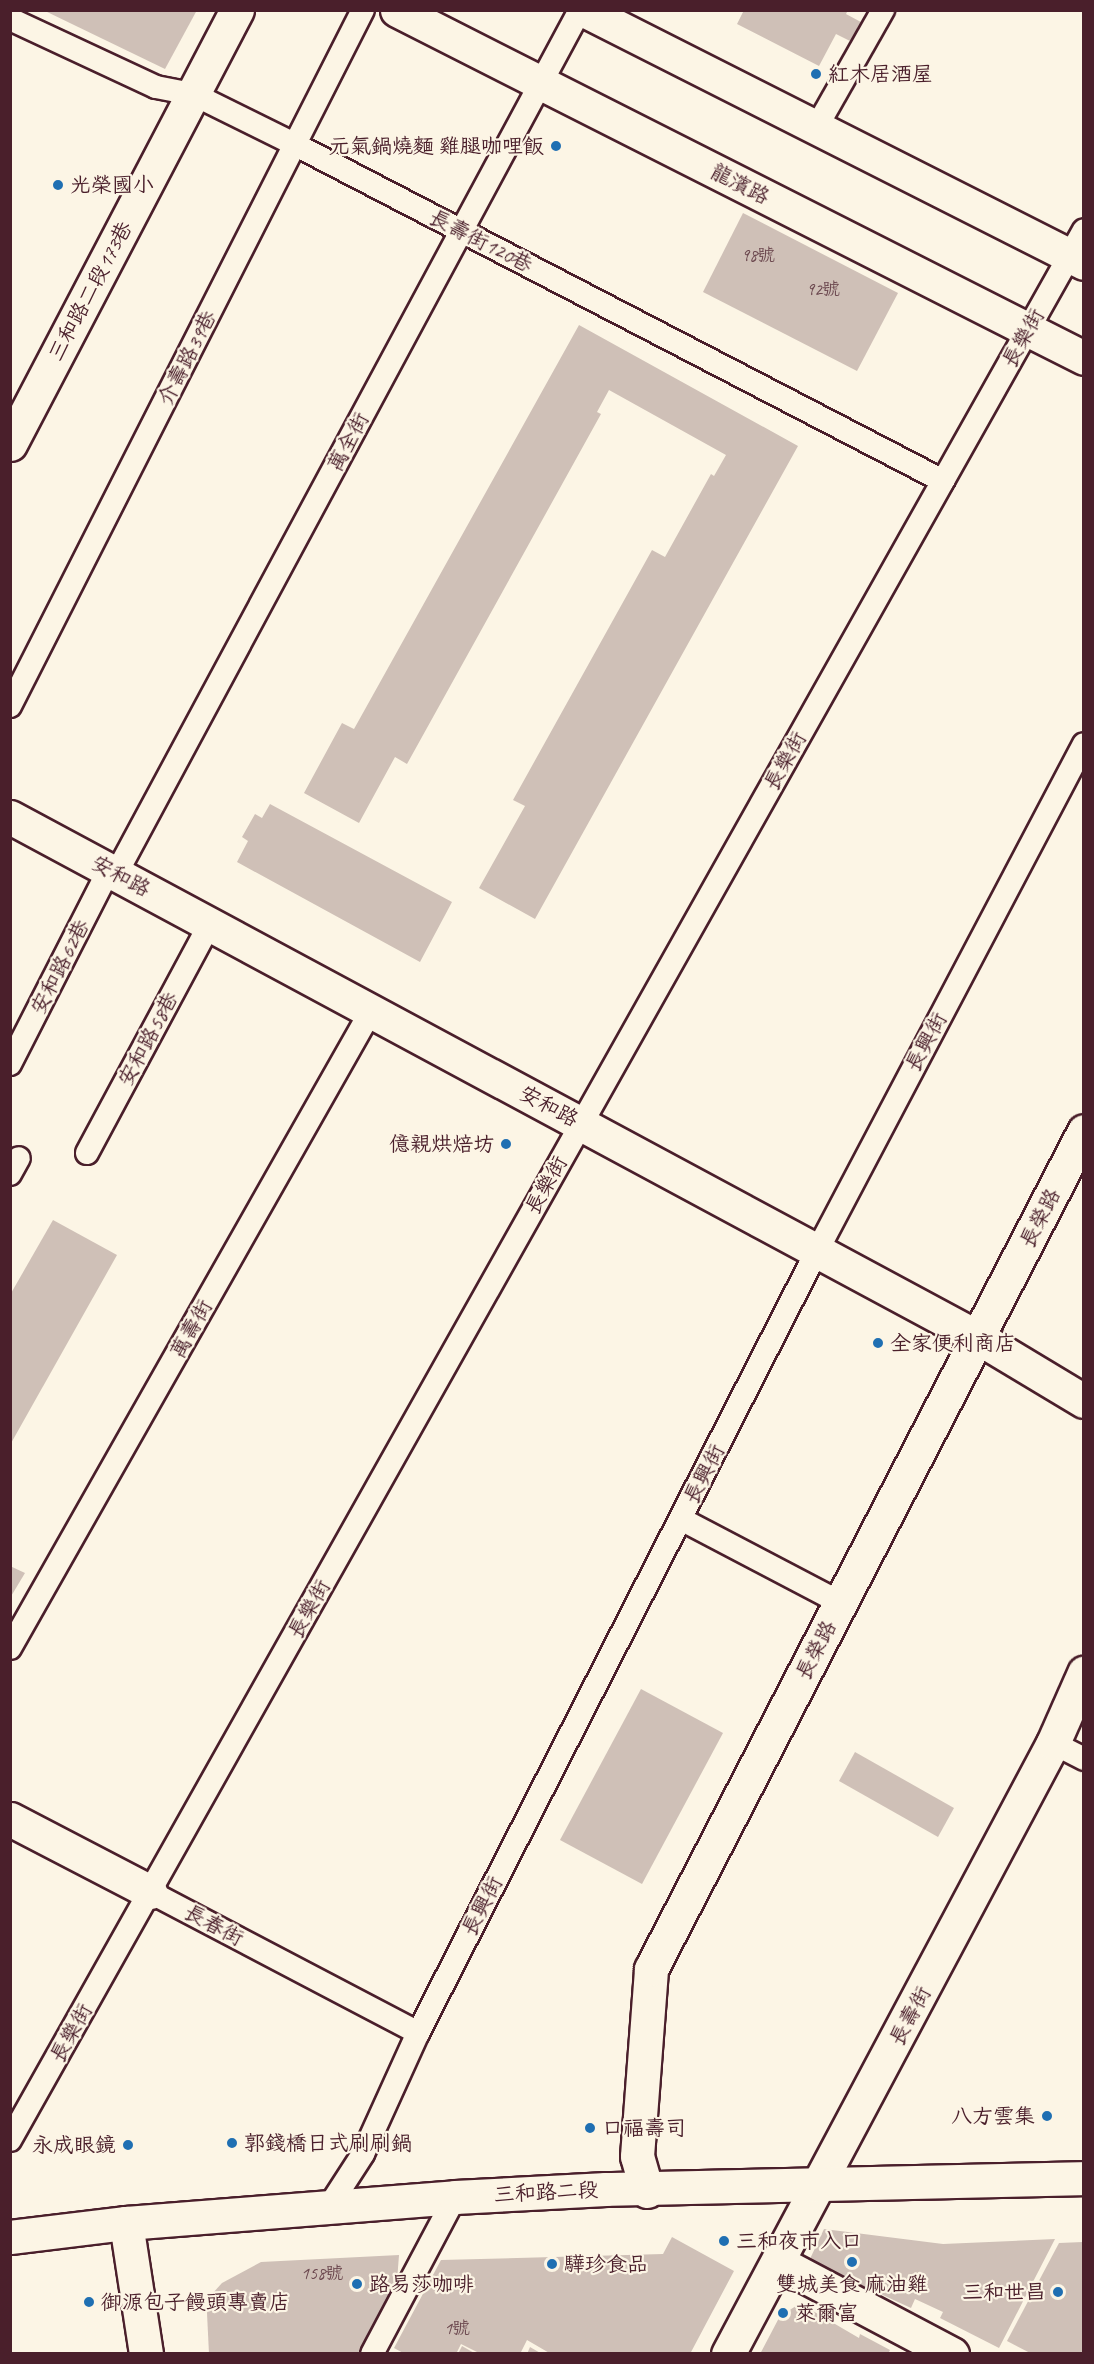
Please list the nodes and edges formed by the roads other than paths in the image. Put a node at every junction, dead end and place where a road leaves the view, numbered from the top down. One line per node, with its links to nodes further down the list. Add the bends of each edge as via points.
1 (237, 10): 8 (street, 三和路二段173巷)
2 (363, 10): 10 (lane, 介壽路39巷)
3 (397, 10): 7 (street, 龍濱路)
4 (582, 10): 7 (lane, 萬全街); 9 (street)
5 (883, 10): 9 (lane)
6 (10, 19): 8 (lane, 長壽街120巷, via 156,87)
7 (543, 84): 11 (lane, 萬全街); 13 (street, 龍濱路)
8 (193, 94): 10 (lane, 長壽街120巷); 15 (street, 三和路二段173巷)
9 (816, 128): 12 (street)
10 (296, 145): 11 (lane, 長壽街120巷); 17 (lane, 介壽路39巷)
11 (461, 231): 16 (lane, 長壽街120巷); 20 (lane, 萬全街)
12 (1079, 250): 13 (lane, 長樂街)
13 (1028, 329): 14 (street, 龍濱路); 16 (lane, 長樂街)
14 (1083, 358)
15 (10, 444)
16 (943, 481): 24 (lane, 長樂街)
17 (10, 706)
18 (1083, 744): 27 (lane, 長興街)
19 (10, 817): 20 (street, 安和路)
20 (113, 872): 21 (street, 安和路); 23 (lane, 安和路62巷)
21 (210, 924): 22 (street, 安和路); 26 (lane, 安和路58巷)
22 (371, 1011): 24 (street, 安和路); 32 (lane, 萬壽街)
23 (10, 1064)
24 (581, 1124): 27 (street, 安和路); 37 (lane, 長樂街)
25 (1083, 1131): 28 (street, 長榮路)
26 (87, 1153)
27 (816, 1253): 28 (street, 安和路); 30 (lane, 長興街)
28 (979, 1338): 29 (street, 安和路); 31 (street, 長榮路)
29 (1083, 1401)
30 (681, 1519): 31 (lane); 38 (lane, 長興街)
31 (841, 1603): 42 (street, 長榮路, via 651,1969 637,2156)
32 (10, 1648)
33 (1083, 1673): 34 (street, 長壽街)
34 (1053, 1743): 35 (lane); 41 (street, 長壽街)
35 (1083, 1759)
36 (10, 1818): 37 (street, 長春街)
37 (150, 1892): 38 (lane, 長春街); 39 (lane, 長樂街)
38 (418, 2032): 44 (lane, 長興街, via 363,2154)
39 (10, 2140)
40 (1083, 2178): 41 (street, 三和路二段)
41 (821, 2185): 42 (street, 三和路二段); 47 (street, 長壽街)
42 (647, 2191): 43 (street, 三和路二段, via 606,2189)
43 (455, 2197): 44 (street, 三和路二段); 49 (lane)
44 (330, 2205): 45 (street, 三和路二段)
45 (126, 2223): 46 (street, 三和路二段); 48 (street)
46 (10, 2237)
47 (778, 2262): 50 (street, 長壽街); 51 (street)
48 (146, 2354)
49 (372, 2354)
50 (728, 2354)
51 (952, 2354)

